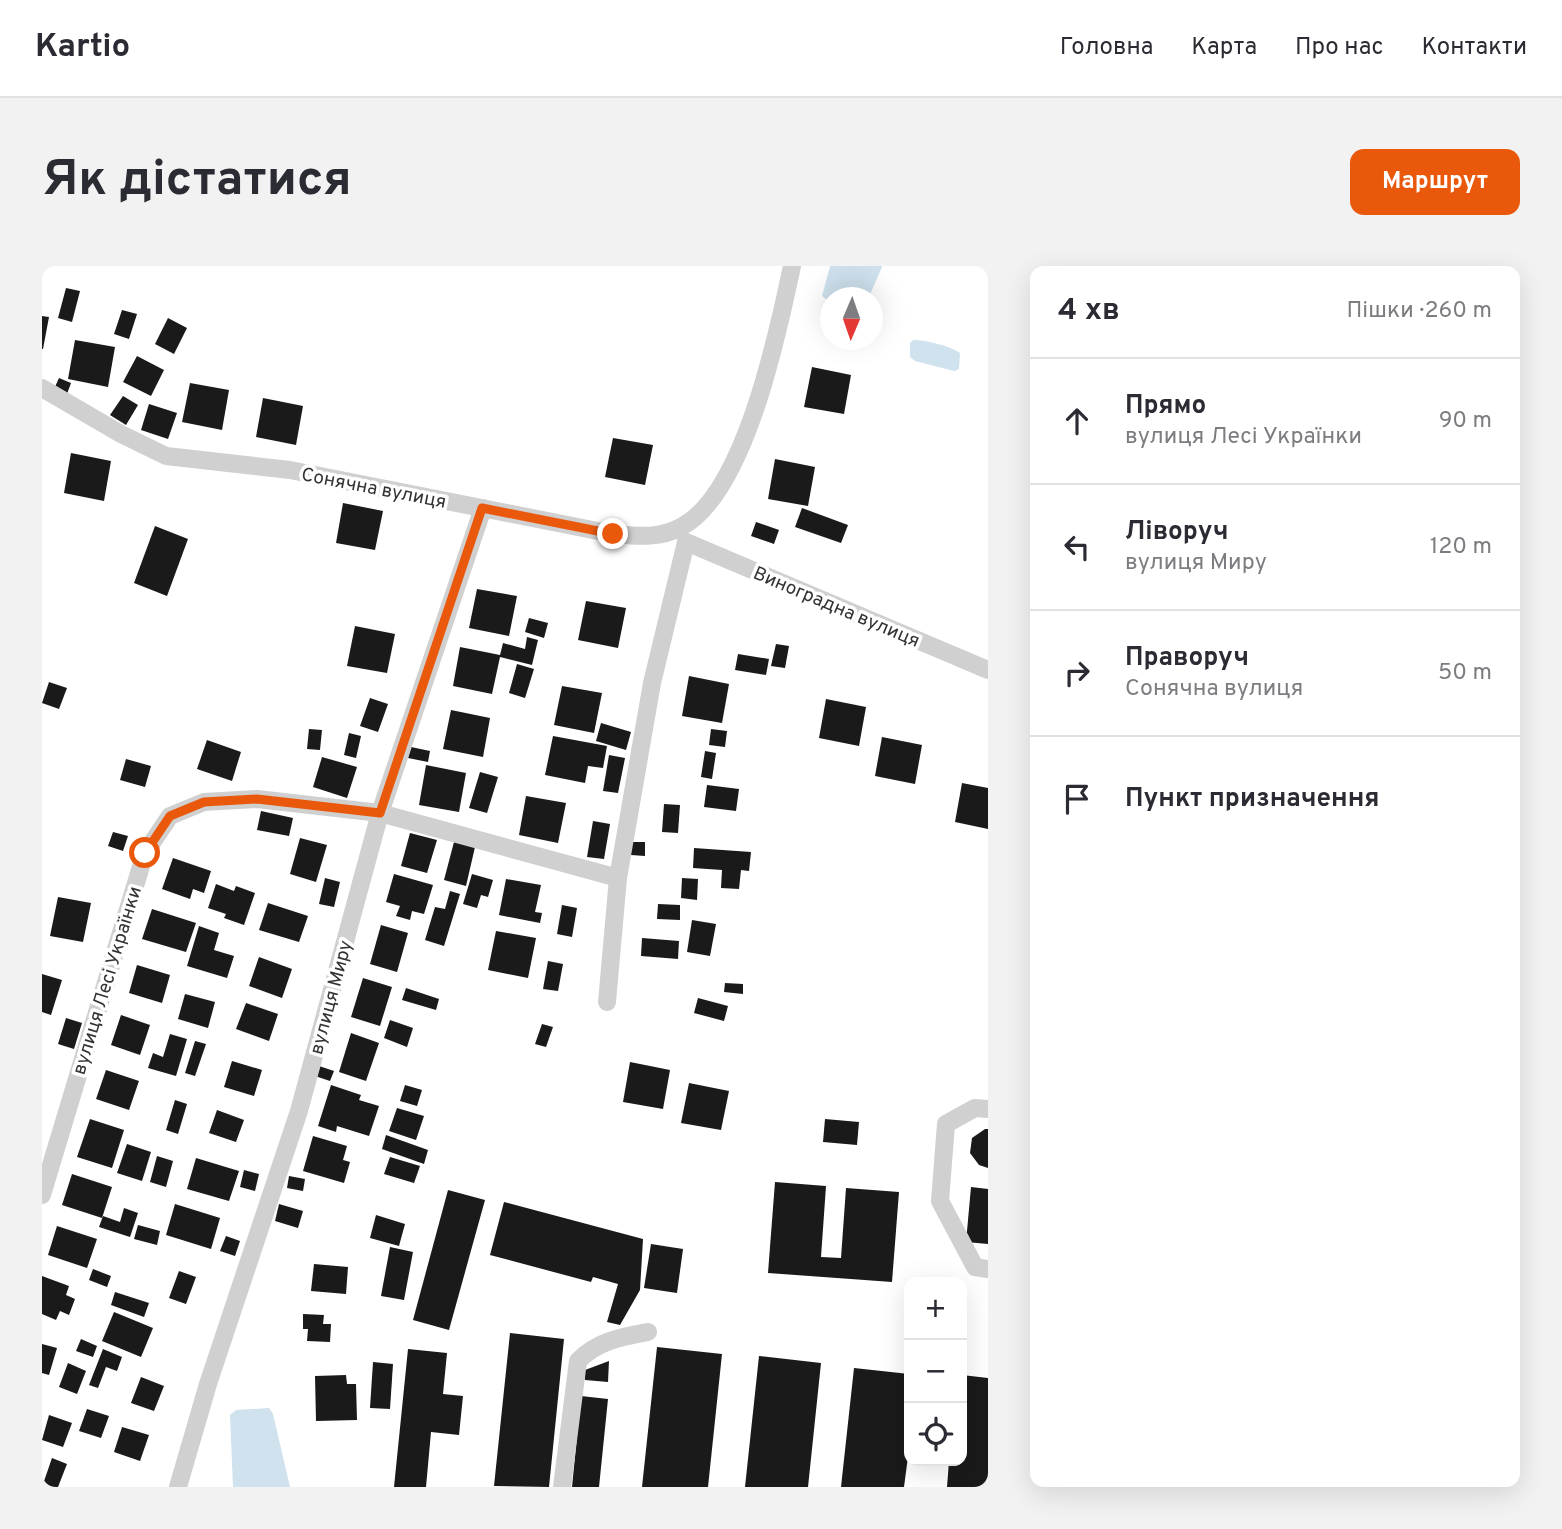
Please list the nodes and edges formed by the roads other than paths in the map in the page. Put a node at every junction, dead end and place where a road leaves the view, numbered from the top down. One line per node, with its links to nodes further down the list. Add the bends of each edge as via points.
1 (792, 266): 4 (street, Сонячна вулиця, via 769,369 743,441 721,486)
2 (42, 388): 3 (street, Сонячна вулиця, via 166,456 290,470)
3 (482, 508): 4 (street, Сонячна вулиця, via 613,534); 6 (street, вулиця Миру)
4 (684, 535): 5 (street, Виноградна вулиця); 7 (street)
5 (988, 670)
6 (380, 813): 7 (street); 10 (street, вулиця Лесі Українки, via 257,799 204,802 170,816 145,853); 13 (street, вулиця Миру, via 299,1111)
7 (618, 878): 8 (street)
8 (607, 1002)
9 (988, 1109): 11 (street, via 975,1108 946,1124 940,1202 975,1267)
10 (42, 1195)
11 (988, 1269)
12 (648, 1332): 14 (street, via 589,1349 578,1361)
13 (178, 1487)
14 (562, 1487)

